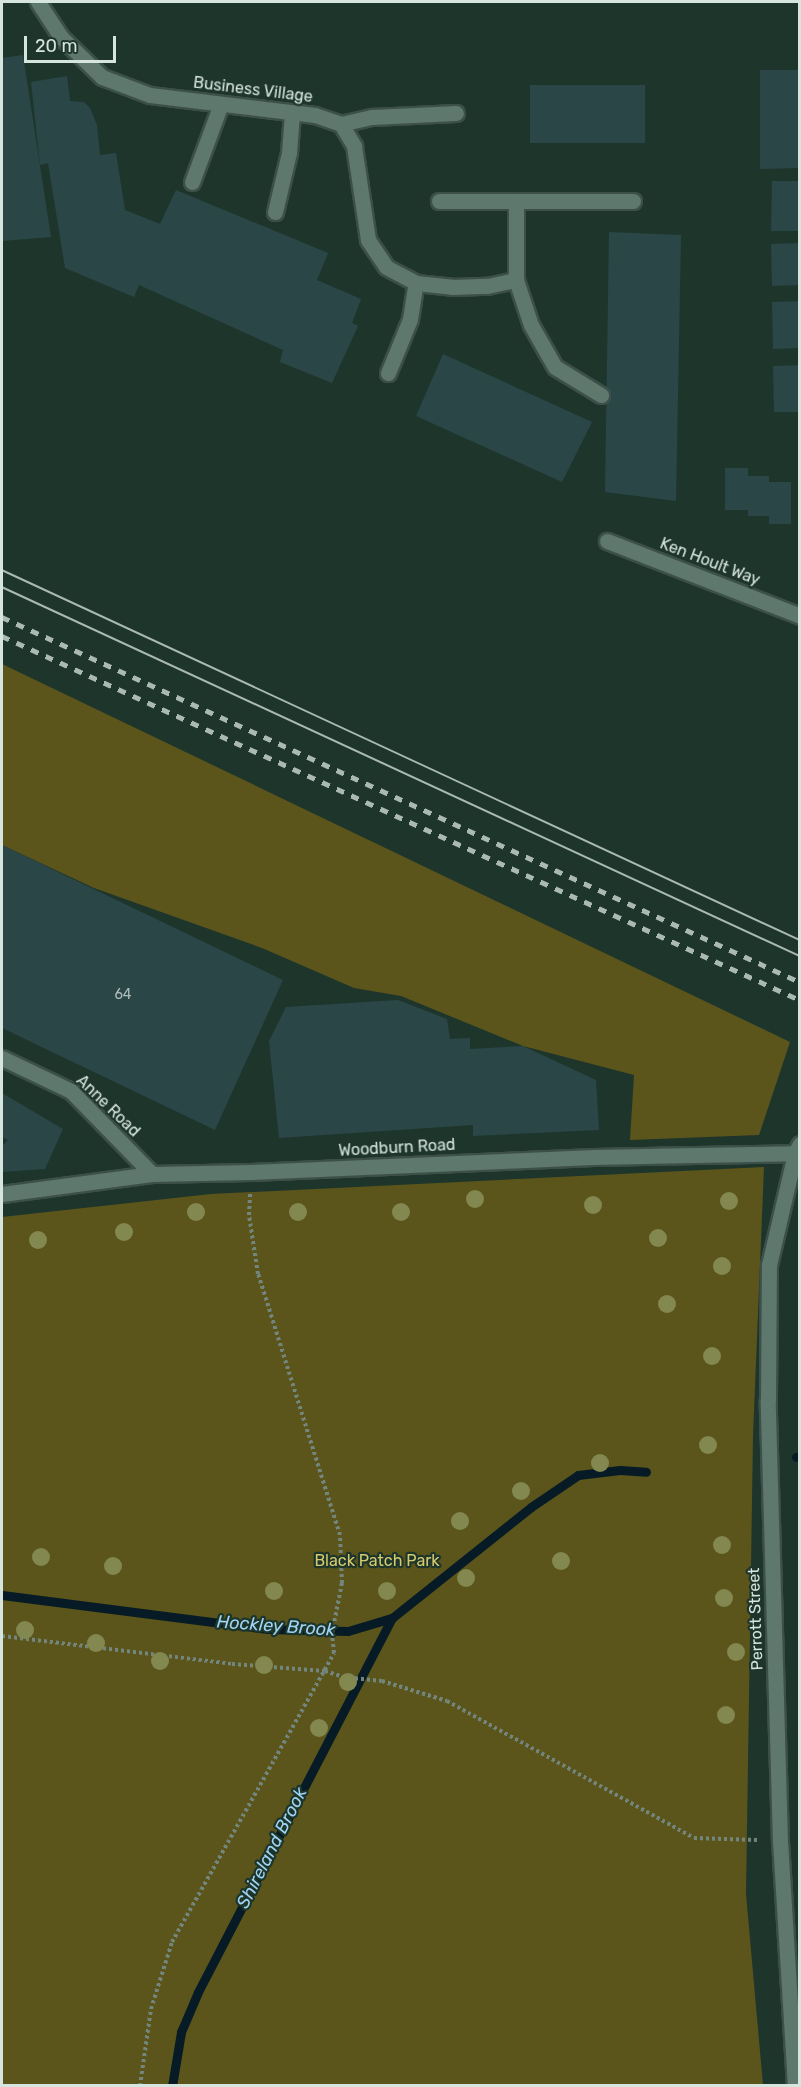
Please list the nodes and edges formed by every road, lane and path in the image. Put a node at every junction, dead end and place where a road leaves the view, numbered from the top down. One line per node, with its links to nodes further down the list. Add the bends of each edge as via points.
1 (38, 2): 2 (street, Business Village, via 61,37 102,77 150,95)
2 (221, 104): 3 (street, Business Village); 6 (street)
3 (292, 112): 5 (street, Business Village); 10 (street, via 289,153)
4 (456, 114): 5 (street, via 372,117)
5 (341, 124): 12 (street, via 354,146 368,240 386,267)
6 (192, 182)
7 (439, 201): 8 (street)
8 (516, 201): 9 (street); 11 (street)
9 (633, 201)
10 (275, 212)
11 (516, 280): 12 (street, via 487,286); 14 (street, via 531,325 555,367)
12 (416, 283): 13 (street, via 410,319)
13 (388, 373)
14 (601, 394)
15 (607, 541): 16 (street, Ken Hoult Way)
16 (800, 616)
17 (2, 1058): 20 (street, Anne Road, via 71,1091)
18 (797, 1148): 19 (street, Woodburn Road); 24 (street, Perrott Street, via 769,1265 768,1400)
19 (251, 1172): 20 (street, Woodburn Road); 23 (path, via 249,1215 258,1274 340,1535 342,1583 332,1633 334,1653)
20 (152, 1174): 21 (street, Woodburn Road)
21 (2, 1194)
22 (2, 1636): 23 (path, via 231,1664)
23 (325, 1671): 24 (path, via 447,1701 694,1838); 25 (path, via 172,1942 151,2009)
24 (780, 1843): 26 (street, Perrott Street)
25 (140, 2085)
26 (795, 2085)

